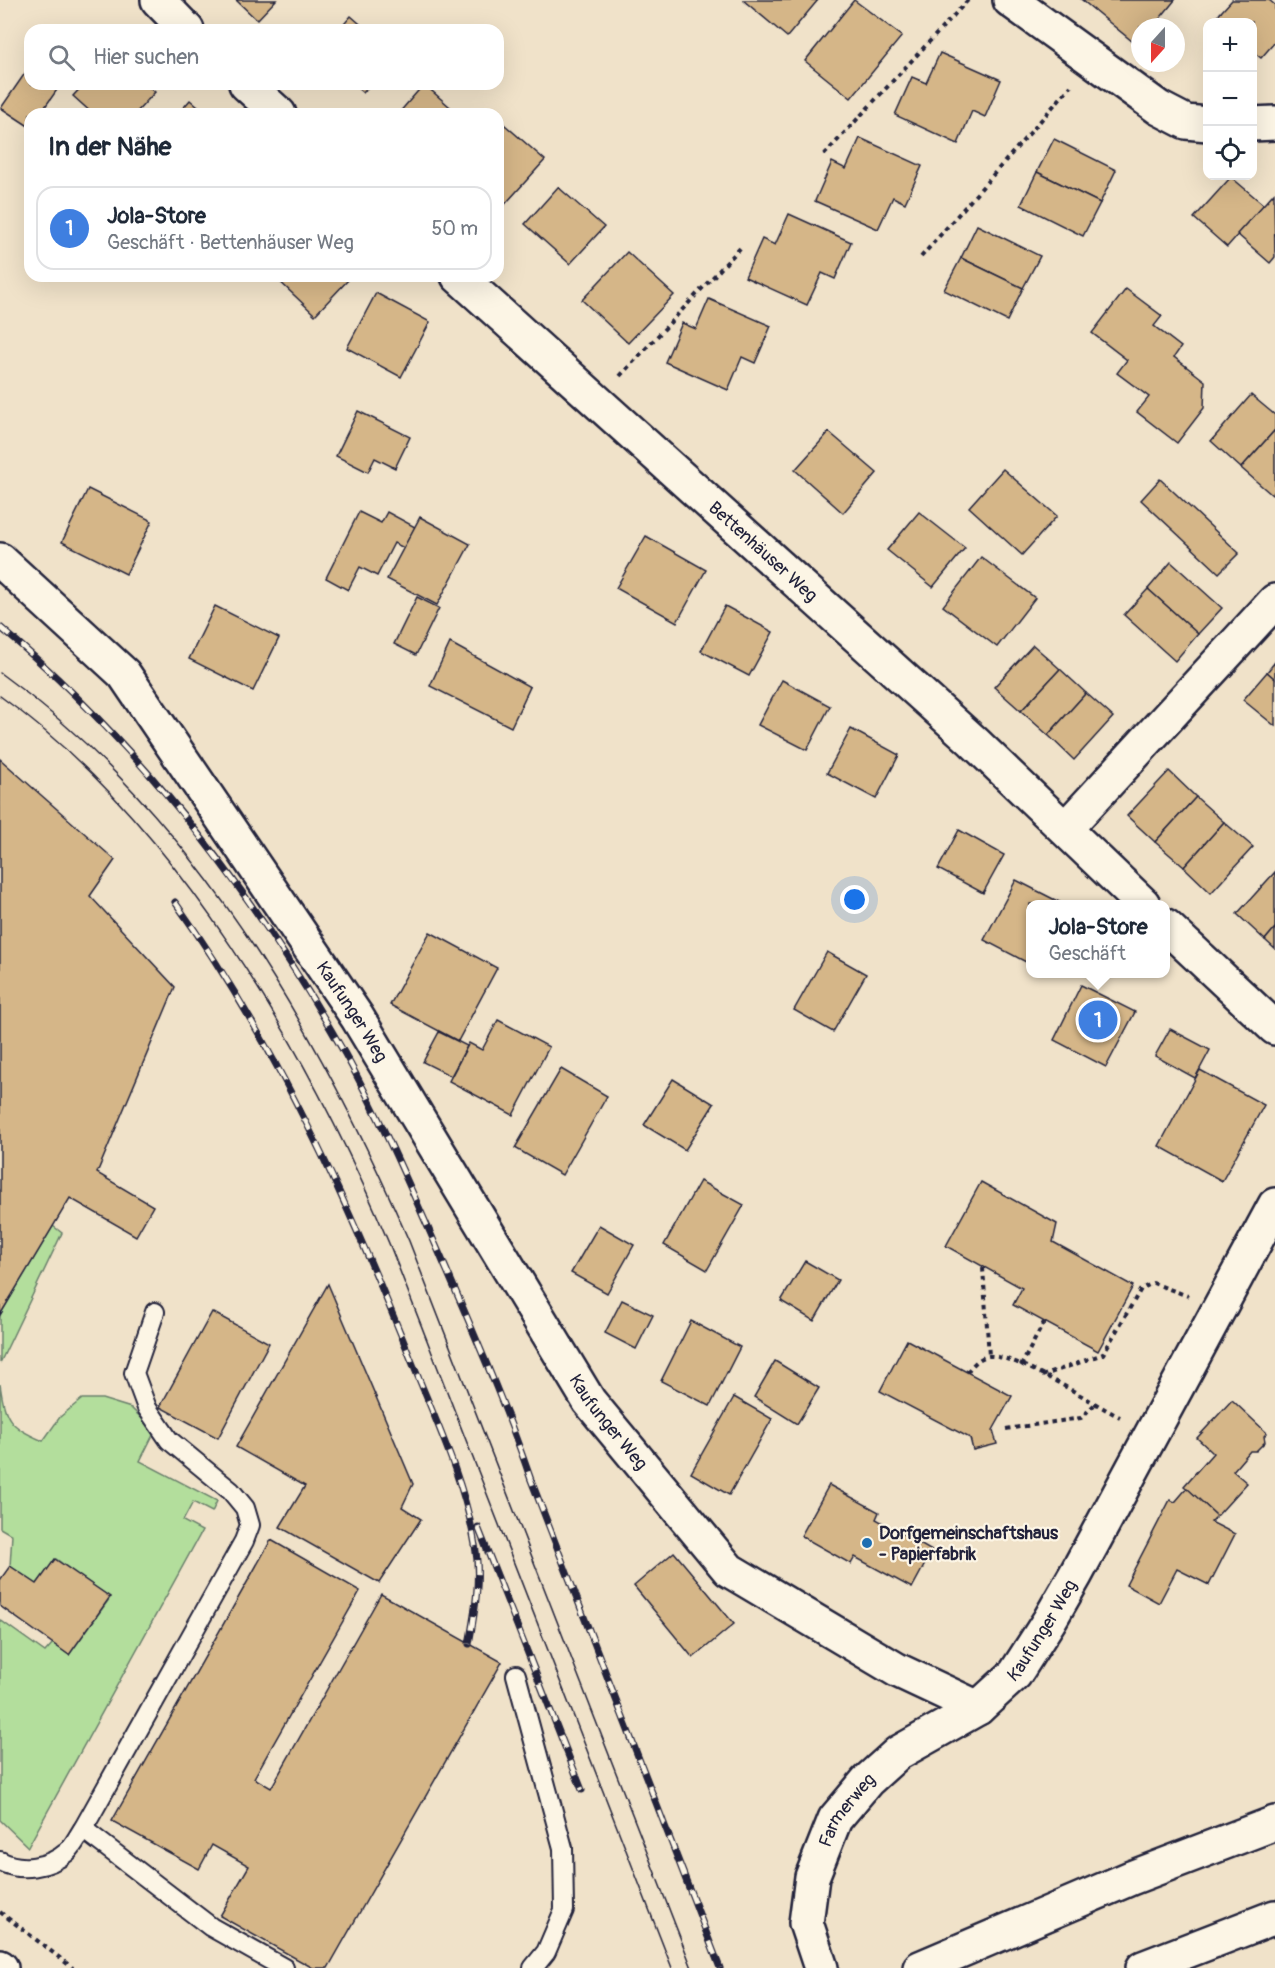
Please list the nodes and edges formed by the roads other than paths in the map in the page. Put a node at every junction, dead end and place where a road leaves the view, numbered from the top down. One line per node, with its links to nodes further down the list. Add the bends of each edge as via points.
1 (158, 0): 3 (main road)
2 (1010, 0): 7 (main road, via 1159,108 1186,123)
3 (181, 24)
4 (253, 90): 5 (main road)
5 (272, 108)
6 (1275, 123): 8 (main road)
7 (1203, 124)
8 (1257, 124)
9 (465, 282): 12 (main road, Bettenhäuser Weg)
10 (0, 560): 19 (main road, Kaufunger Weg, via 124,674 357,1017 589,1401 729,1570 897,1670)
11 (1275, 600): 12 (main road)
12 (1066, 828): 13 (main road, Bettenhäuser Weg)
13 (1139, 900)
14 (1170, 930): 15 (main road)
15 (1275, 1028)
16 (1275, 1205): 19 (main road, Kaufunger Weg, via 1049,1621 1015,1674)
17 (155, 1312): 21 (lane, via 134,1373 147,1408 169,1440 231,1491 245,1508 250,1525)
18 (516, 1675): 26 (lane, via 562,1848 564,1910 546,1952)
19 (978, 1708): 27 (main road, Farmerweg, via 898,1753 867,1780 835,1820 812,1876 806,1923)
20 (1275, 1823): 24 (main road, via 1131,1878)
21 (83, 1829): 22 (lane, via 67,1852 44,1866 11,1867); 25 (lane, via 211,1927)
22 (0, 1861)
23 (1275, 1917): 28 (main road)
24 (923, 1967)
25 (284, 1968)
26 (532, 1968)
27 (821, 1968)
28 (1143, 1968)

